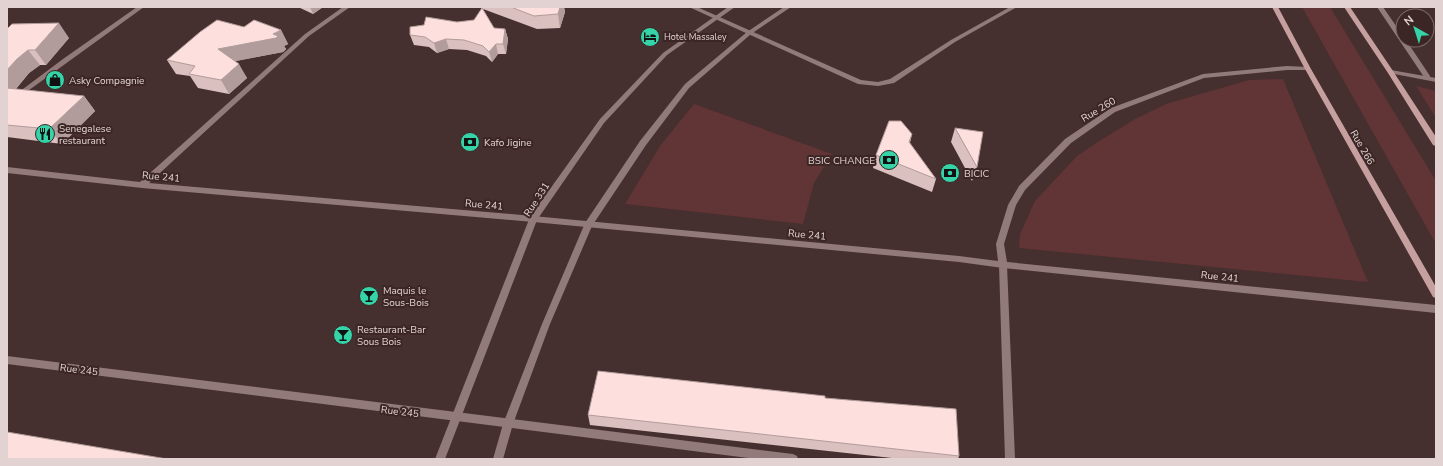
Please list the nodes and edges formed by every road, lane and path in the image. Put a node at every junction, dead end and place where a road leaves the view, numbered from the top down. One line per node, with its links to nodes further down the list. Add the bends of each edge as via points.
1 (141, 7): 16 (street)
2 (347, 7): 19 (street, via 307,35)
3 (692, 7): 10 (street)
4 (732, 7): 10 (street, Rue 331)
5 (788, 7): 11 (street)
6 (1014, 7): 11 (street, via 953,41 892,81 878,84 860,82)
7 (1275, 7): 12 (main road, Rue 266)
8 (1347, 7): 13 (main road)
9 (1380, 7): 14 (street)
10 (716, 18): 11 (street); 20 (street, Rue 331, via 665,54 602,121)
11 (748, 33): 21 (street, via 687,86 643,143)
12 (1308, 69): 22 (street, Rue 260, via 1287,68 1203,76 1113,110 1068,141 1022,188 1012,205 1000,244); 23 (main road, Rue 266)
13 (1391, 72): 14 (street); 17 (main road)
14 (1428, 78): 15 (street)
15 (1436, 80)
16 (7, 104)
17 (1436, 143)
18 (7, 170): 19 (street, Rue 241)
19 (142, 185): 20 (street, Rue 241)
20 (533, 219): 21 (street, Rue 241); 26 (street, Rue 331)
21 (588, 225): 22 (street, Rue 241); 27 (street, via 546,324)
22 (1002, 265): 24 (street, Rue 241); 31 (street, Rue 260)
23 (1436, 295)
24 (1436, 309)
25 (7, 360): 26 (street, Rue 245)
26 (455, 418): 27 (street, Rue 245); 28 (street, Rue 331)
27 (508, 424): 29 (street); 30 (street, Rue 245)
28 (440, 459)
29 (498, 459)
30 (793, 459)
31 (1010, 459)

